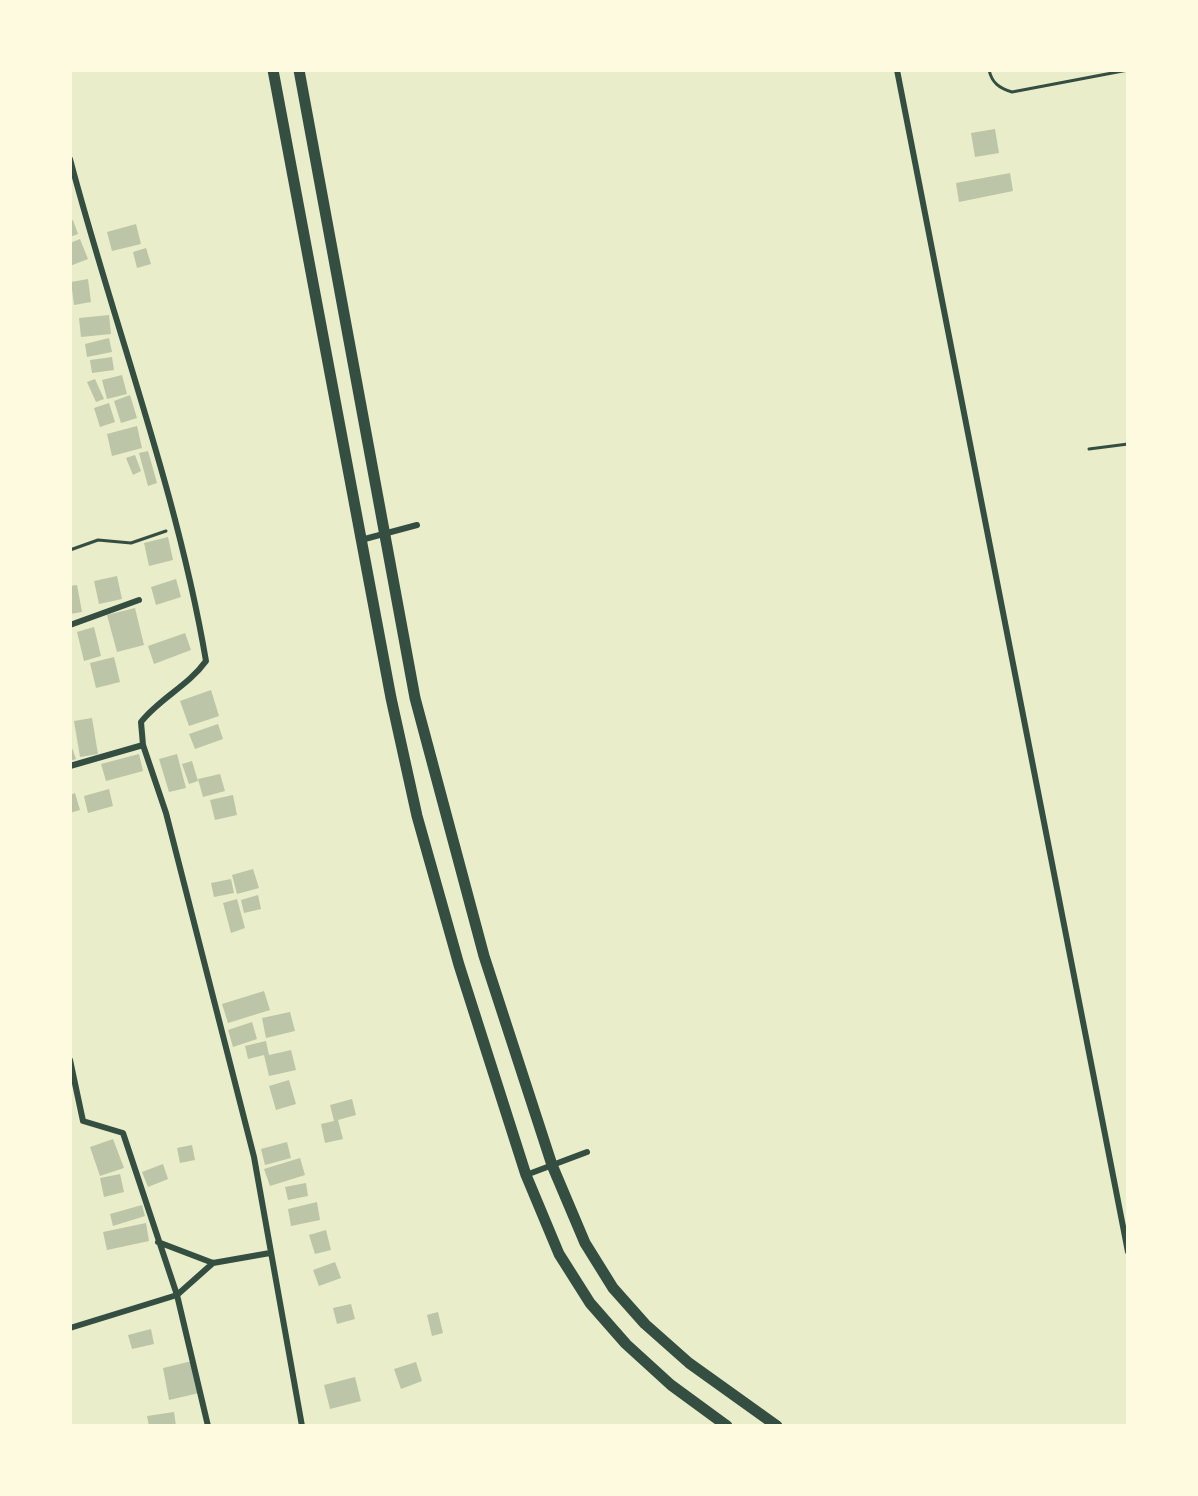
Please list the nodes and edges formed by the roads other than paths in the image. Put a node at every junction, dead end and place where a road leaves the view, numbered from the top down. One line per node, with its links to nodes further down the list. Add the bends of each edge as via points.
1 (273, 70): 12 (highway)
2 (299, 70): 11 (highway)
3 (897, 70): 22 (street)
4 (989, 70): 5 (lane, via 994,83 1012,92)
5 (1128, 70)
6 (70, 159): 7 (street)
7 (72, 172): 15 (street, via 178,527 206,661 141,722)
8 (1128, 444): 9 (lane)
9 (1089, 449)
10 (417, 525): 11 (street)
11 (385, 533): 12 (street); 19 (highway, via 415,698 459,865)
12 (361, 540): 20 (highway, via 417,816)
13 (139, 600): 14 (street)
14 (70, 625)
15 (143, 745): 16 (street); 23 (street, via 170,828 254,1157)
16 (70, 766)
17 (70, 1060): 21 (street, via 83,1121 123,1133)
18 (587, 1152): 19 (street)
19 (552, 1165): 20 (street); 30 (highway, via 585,1243 613,1288 689,1363)
20 (526, 1175): 29 (highway, via 559,1254 590,1303 637,1355)
21 (158, 1242): 24 (street); 25 (street)
22 (1128, 1252)
23 (270, 1253): 24 (street); 28 (street)
24 (213, 1263): 25 (street)
25 (177, 1295): 26 (street); 27 (street)
26 (70, 1328)
27 (208, 1426)
28 (302, 1426)
29 (727, 1426)
30 (777, 1426)

